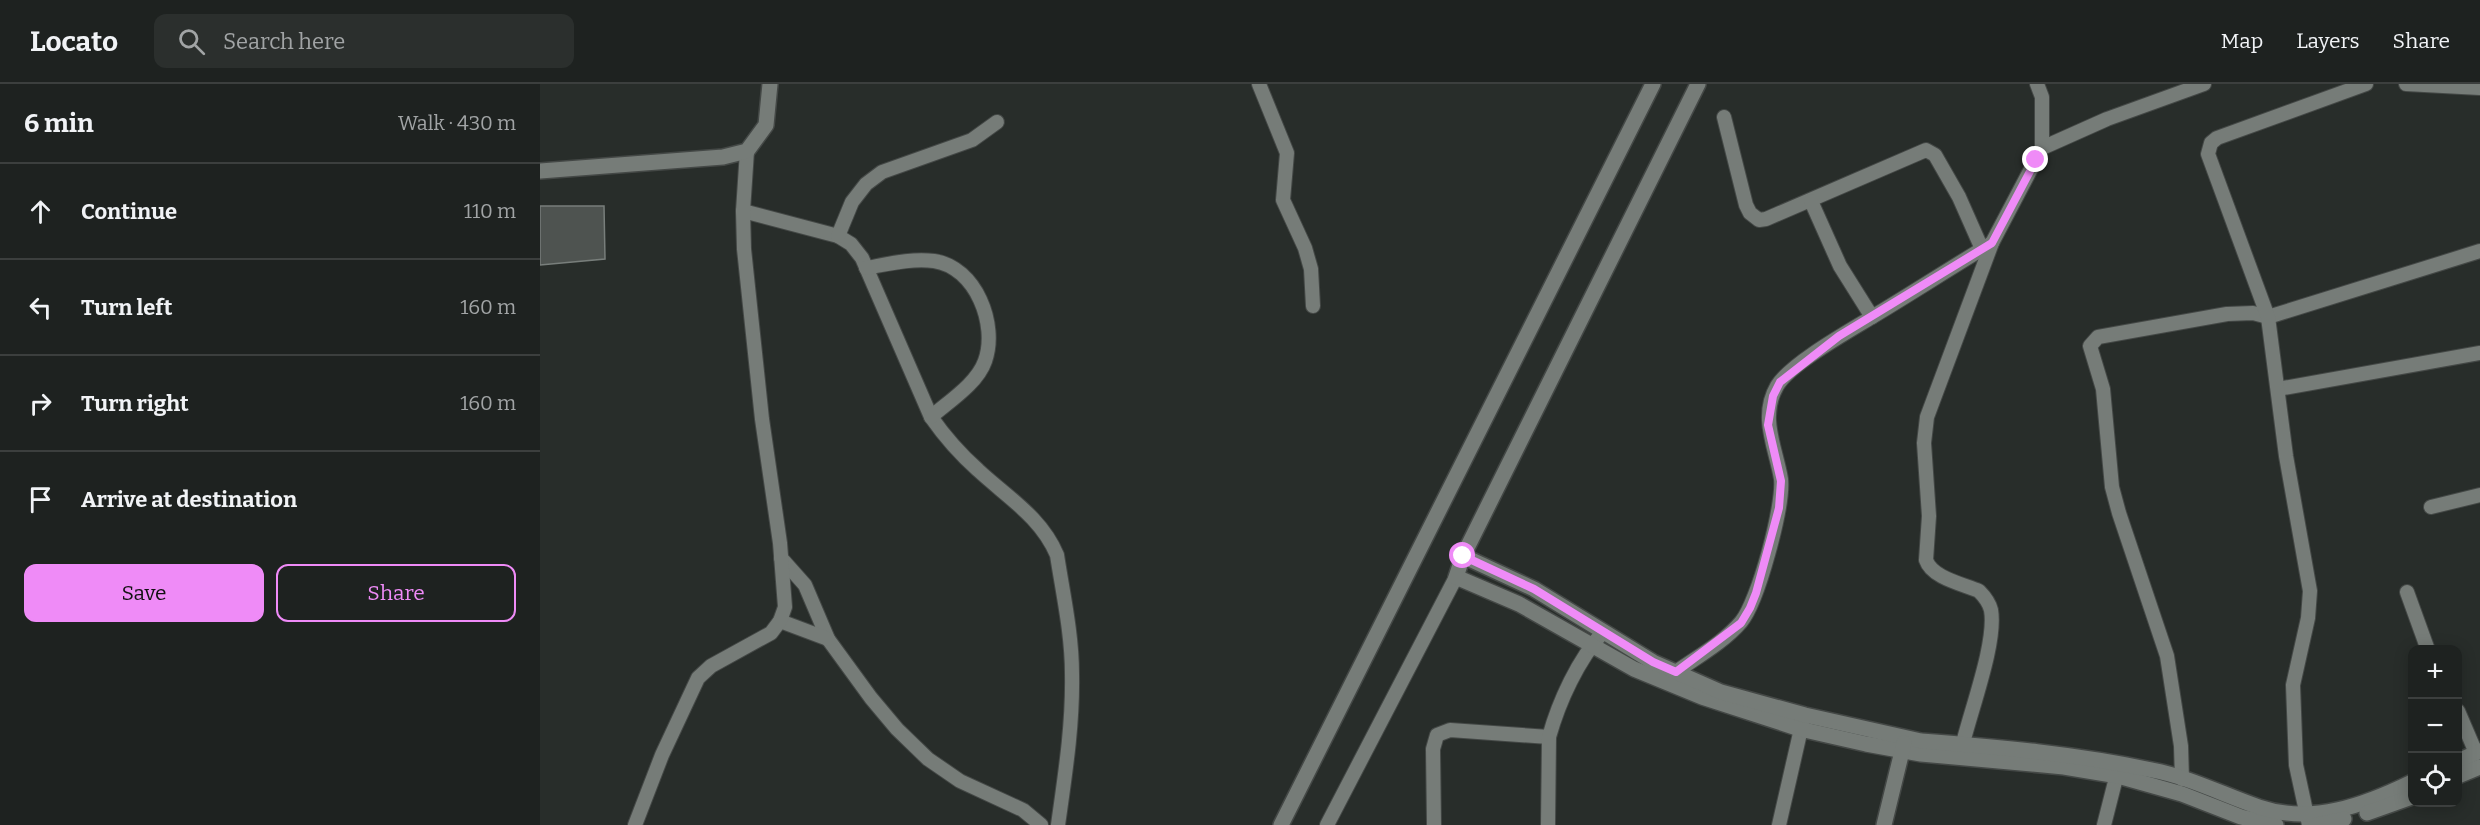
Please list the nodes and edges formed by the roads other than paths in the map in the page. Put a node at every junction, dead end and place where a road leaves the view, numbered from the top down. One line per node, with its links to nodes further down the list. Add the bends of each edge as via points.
1 (770, 84): 13 (street, via 766,125)
2 (1259, 84): 21 (street, via 1287,153 1283,200 1311,269)
3 (1653, 84): 57 (street)
4 (1698, 84): 29 (street)
5 (2037, 84): 12 (street, via 2042,97)
6 (2205, 84): 12 (street, via 2107,118)
7 (2366, 84): 23 (street, via 2211,143 2208,154)
8 (2406, 84): 9 (street)
9 (2480, 88)
10 (1724, 117): 15 (street, via 1746,205 1754,218 1766,219)
11 (997, 122): 17 (street, via 972,140 882,172 852,202)
12 (2042, 148): 18 (street)
13 (747, 151): 14 (street, via 723,157); 16 (street)
14 (540, 171)
15 (1811, 201): 18 (street, via 1920,151 1932,152); 22 (street, via 1840,266)
16 (743, 211): 17 (street); 30 (street, via 762,419)
17 (838, 236): 20 (street, via 851,244)
18 (1987, 246): 22 (street); 45 (street, via 1927,417 1924,444 1928,567 1978,591 1990,609 1991,635)
19 (2480, 251): 23 (street)
20 (866, 268): 26 (street); 26 (street, via 913,260 937,261 958,272 981,302 988,322 985,362 971,381)
21 (1313, 306)
22 (1872, 317): 40 (street, via 1816,352 1776,388 1768,425 1781,481 1779,508 1756,593 1741,623)
23 (2268, 317): 25 (street); 50 (street, via 2227,314 2098,337 2090,346 2103,389 2112,487 2167,656)
24 (2480, 353): 25 (street)
25 (2278, 389): 53 (street, via 2310,591 2293,685 2296,765)
26 (931, 417): 56 (street, via 978,470 1034,518 1057,555 1072,672 1072,718)
27 (2480, 495): 28 (street)
28 (2431, 507)
29 (1463, 556): 31 (street); 32 (street)
30 (781, 558): 35 (street, via 785,607); 37 (street, via 805,585)
31 (1456, 578): 34 (street); 58 (street)
32 (1534, 589): 34 (street); 36 (street)
33 (2407, 592): 38 (street)
34 (1523, 606): 39 (street)
35 (780, 621): 37 (street); 54 (street, via 771,633 711,666 698,678)
36 (1603, 632): 39 (street); 40 (street)
37 (828, 639): 55 (street, via 877,705 928,759 960,781 1023,810)
38 (2426, 645)
39 (1591, 646): 41 (street, via 1701,697); 43 (street, via 1559,706)
40 (1676, 672): 41 (street)
41 (1803, 722): 44 (street); 61 (street)
42 (2462, 722): 46 (street)
43 (1550, 737): 59 (street, via 1441,732 1433,749); 60 (street)
44 (1904, 745): 45 (street); 62 (street)
45 (1961, 751): 48 (street, via 2064,767)
46 (2478, 757): 47 (street); 49 (street)
47 (2462, 760)
48 (2119, 770): 50 (street); 63 (street); 64 (street, via 2241,817)
49 (2462, 771)
50 (2182, 778): 53 (street, via 2262,808)
51 (2408, 784): 53 (street, via 2378,799)
52 (2408, 798): 53 (street, via 2379,809)
53 (2311, 821)
54 (635, 825)
55 (1041, 825)
56 (1058, 825)
57 (1281, 825)
58 (1327, 825)
59 (1434, 825)
60 (1548, 825)
61 (1779, 825)
62 (1884, 825)
63 (2104, 825)
64 (2276, 825)

